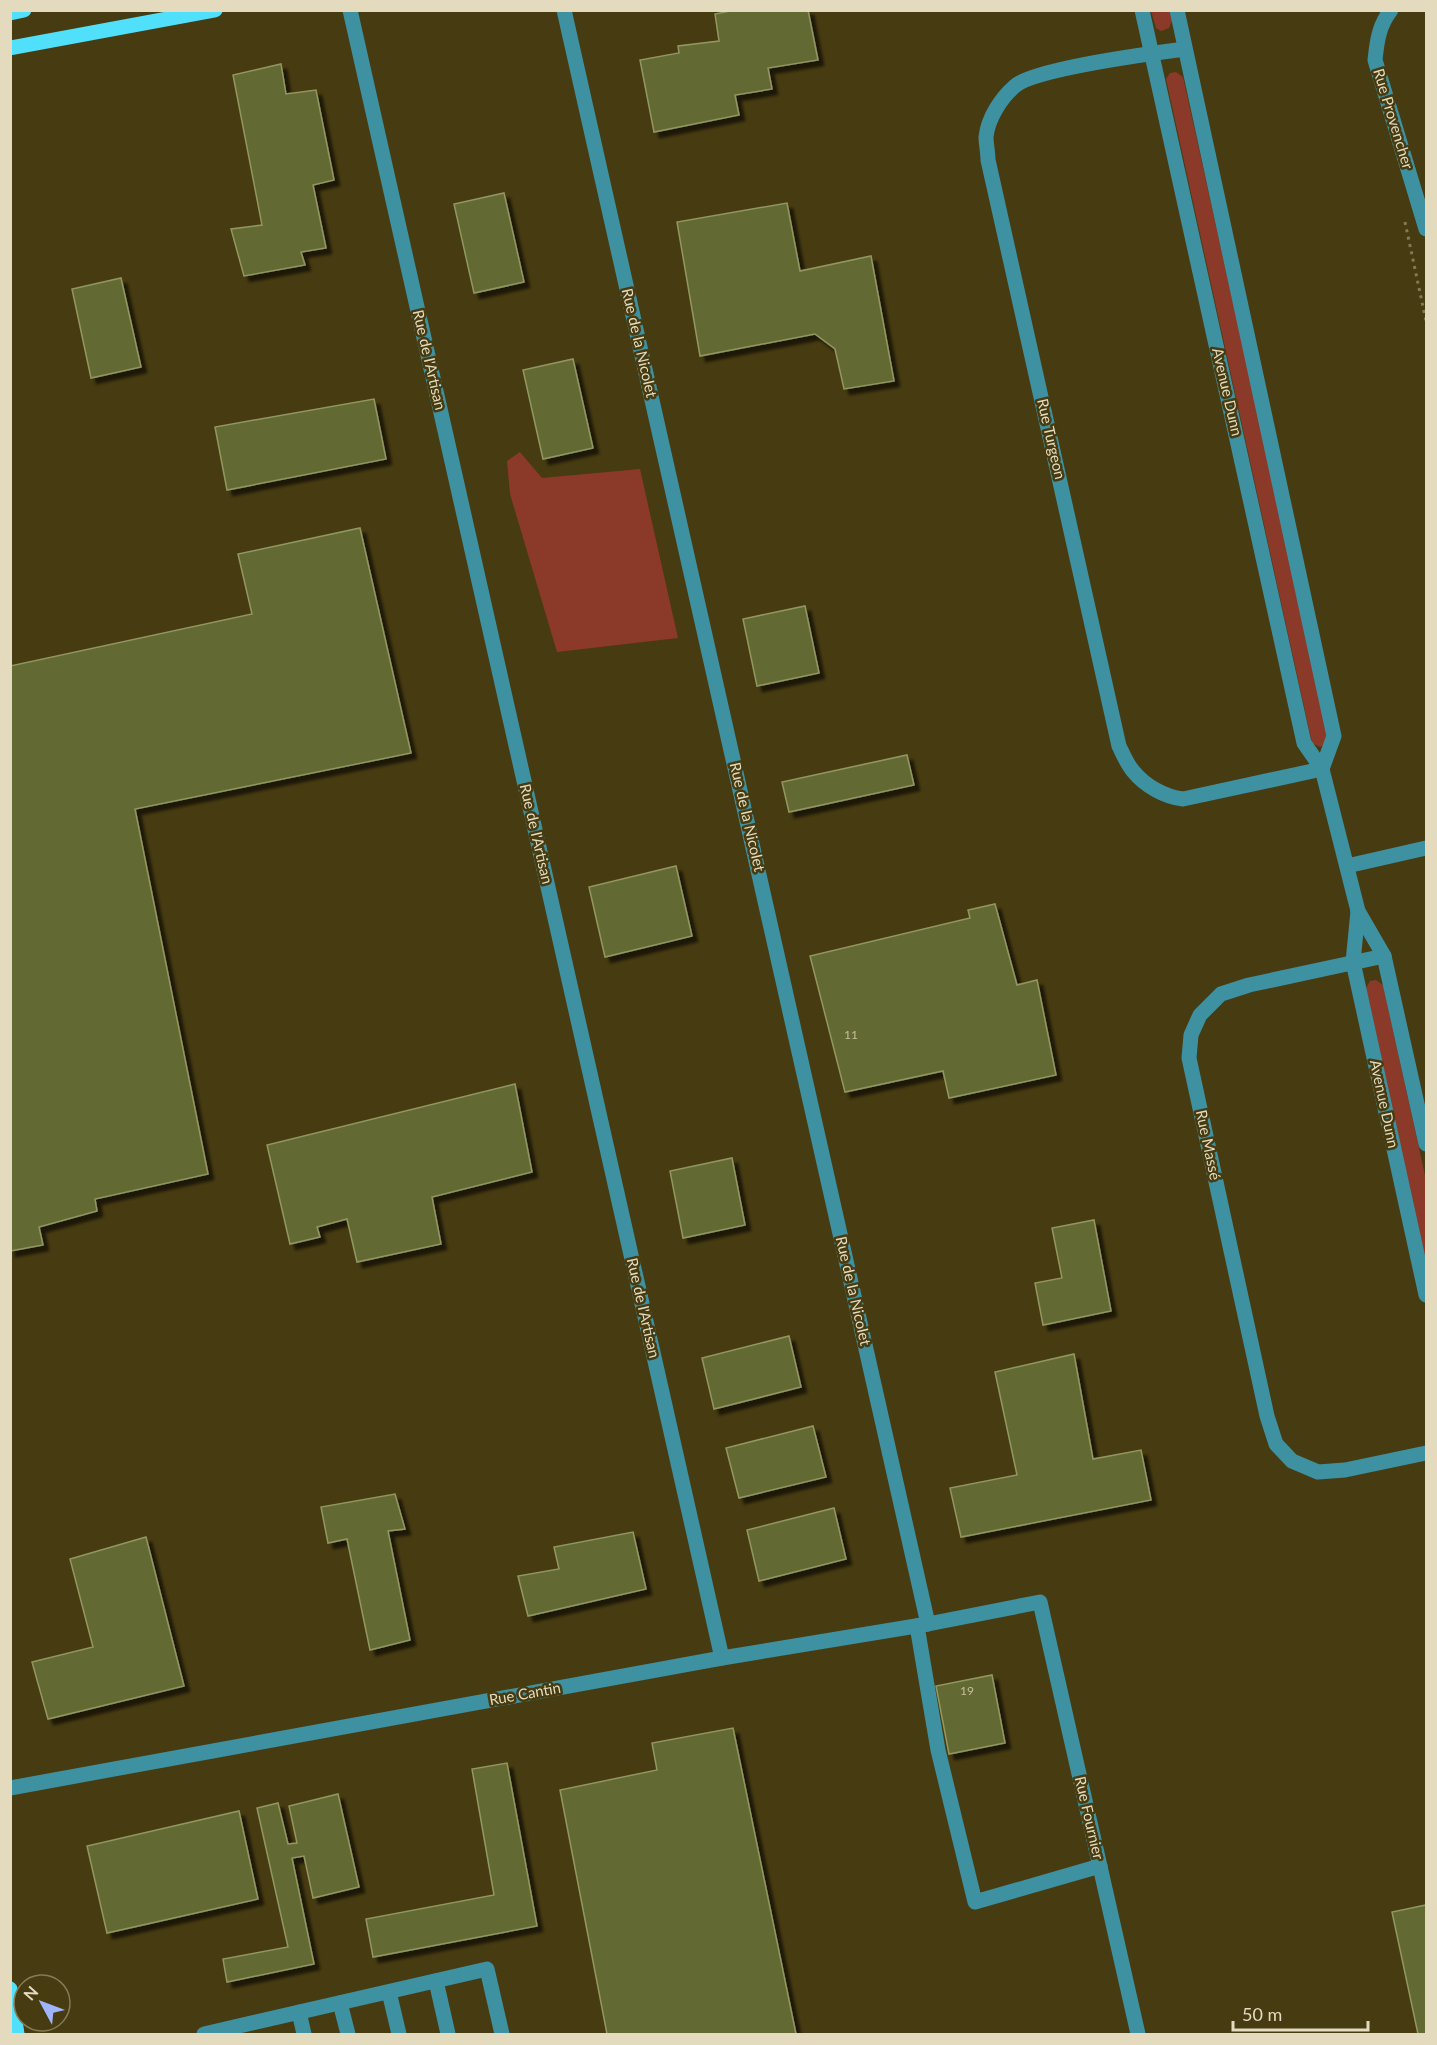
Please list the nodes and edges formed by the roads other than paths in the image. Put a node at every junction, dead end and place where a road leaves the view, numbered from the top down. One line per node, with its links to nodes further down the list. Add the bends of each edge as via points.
1 (24, 10): 8 (main road)
2 (215, 10): 9 (main road)
3 (350, 10): 24 (street, Rue de l'Artisan)
4 (564, 10): 23 (street, Rue de la Nicolet)
5 (1142, 10): 11 (street, Avenue Dunn)
6 (1177, 10): 10 (street, Avenue Dunn)
7 (1391, 10): 12 (street, Rue Provencher, via 1383,21 1375,60)
8 (10, 13)
9 (10, 48)
10 (1185, 49): 11 (street, Rue Turgeon); 13 (street, Avenue Dunn, via 1334,736)
11 (1151, 53): 13 (street, Avenue Dunn, via 1304,742); 13 (street, Rue Turgeon, via 1045,74 1016,84 994,111 986,137 1119,746 1133,771 1158,792 1174,798)
12 (1426, 229)
13 (1322, 769): 15 (street, Avenue Dunn)
14 (1426, 848): 15 (street)
15 (1347, 866): 16 (street, Avenue Dunn)
16 (1359, 911): 17 (street, Avenue Dunn); 18 (street, Avenue Dunn)
17 (1384, 956): 18 (street, Rue Massé); 19 (street, Avenue Dunn)
18 (1353, 962): 20 (street, Avenue Dunn); 21 (street, Rue Massé, via 1221,994 1200,1015 1191,1035 1189,1058 1275,1444 1292,1461 1318,1473)
19 (1426, 1144)
20 (1426, 1296)
21 (1426, 1452)
22 (1040, 1602): 23 (street, Rue Cantin); 26 (street, Rue Fournier)
23 (922, 1625): 24 (street, Rue Cantin); 26 (street, Rue de la Nicolet, via 938,1750 975,1902)
24 (722, 1658): 25 (street, Rue Cantin)
25 (10, 1788)
26 (1100, 1866): 40 (street, Rue Fournier)
27 (436, 1981): 29 (street); 38 (street); 39 (street, via 487,1970)
28 (10, 1989): 33 (main road)
29 (389, 1992): 30 (street); 37 (street)
30 (340, 2003): 31 (street); 36 (street)
31 (299, 2012): 32 (street); 35 (street)
32 (250, 2029): 34 (street)
33 (17, 2034)
34 (204, 2034)
35 (304, 2034)
36 (348, 2034)
37 (399, 2034)
38 (448, 2034)
39 (502, 2034)
40 (1138, 2034)

